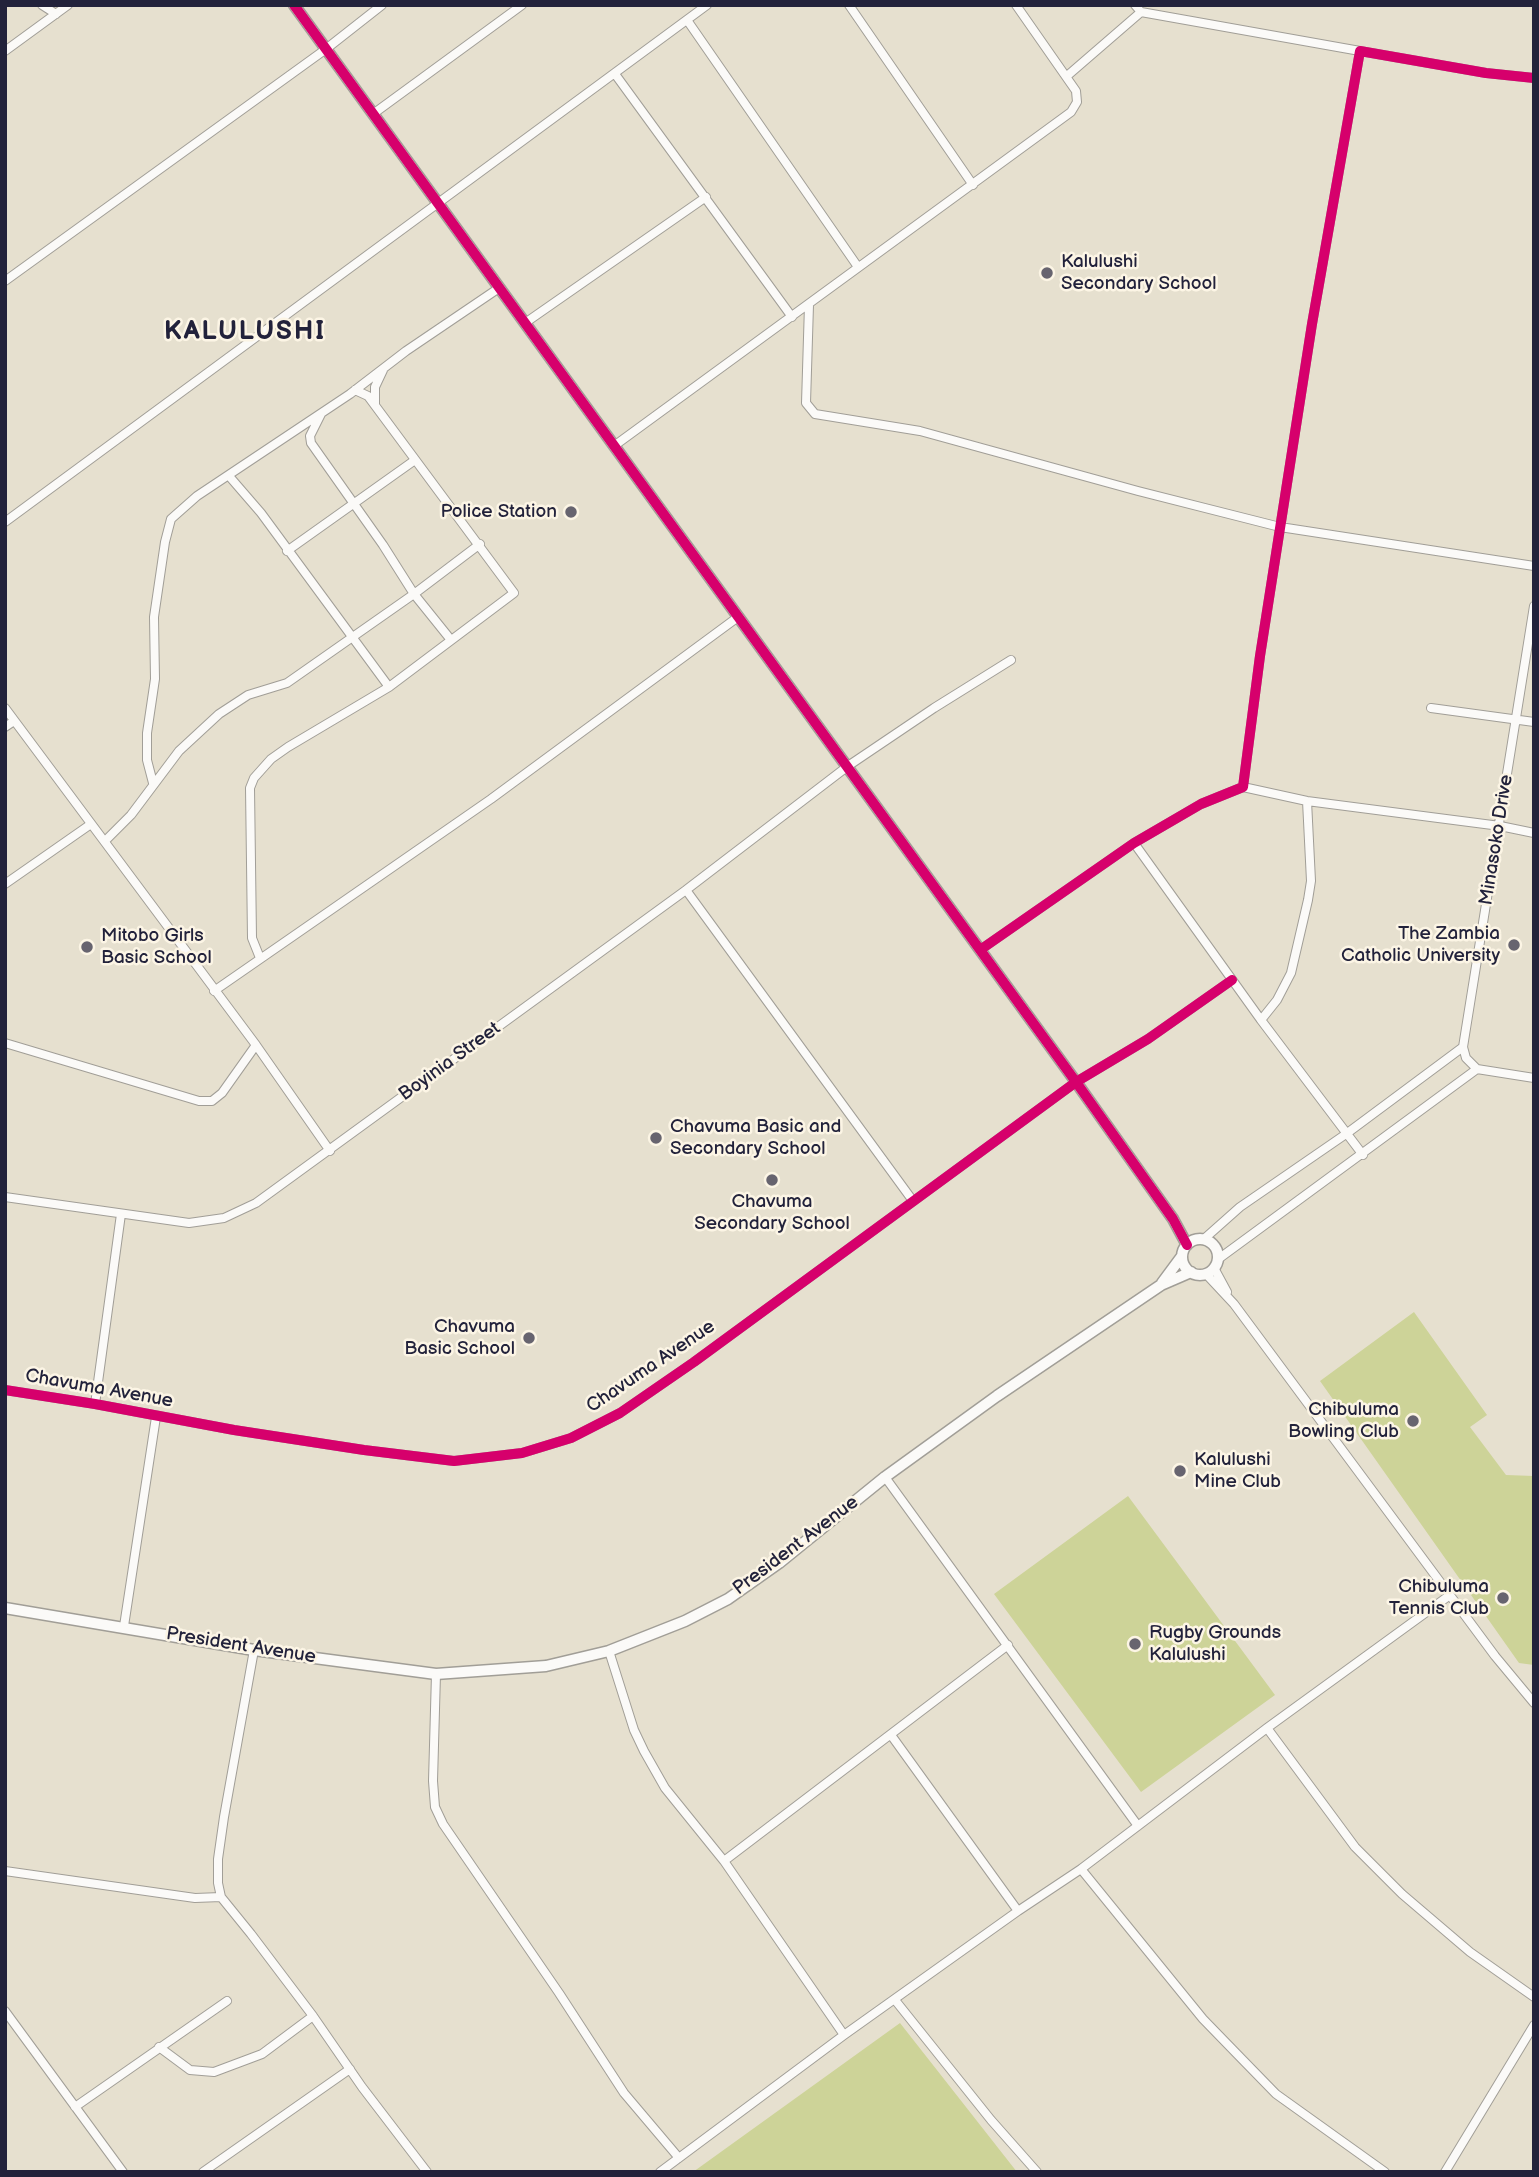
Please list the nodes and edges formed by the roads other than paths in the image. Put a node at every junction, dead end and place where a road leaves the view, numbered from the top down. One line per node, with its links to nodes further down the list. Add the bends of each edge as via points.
1 (42, 5): 11 (street)
2 (68, 5): 11 (street)
3 (294, 5): 14 (street)
4 (382, 5): 14 (street)
5 (522, 5): 20 (street)
6 (707, 5): 13 (street)
7 (849, 5): 21 (street)
8 (1016, 5): 18 (street)
9 (1167, 5): 12 (street)
10 (1138, 9): 12 (street); 18 (street)
11 (56, 14): 15 (street)
12 (1160, 15): 16 (street)
13 (687, 20): 17 (street); 24 (street)
14 (326, 49): 20 (street); 25 (street)
15 (5, 51)
16 (1360, 51): 19 (street); 39 (street)
17 (615, 74): 22 (street); 23 (street)
18 (1067, 76): 21 (street, via 1078,97 1071,112)
19 (1534, 79)
20 (373, 114): 23 (street)
21 (973, 185): 24 (street)
22 (706, 197): 28 (street); 29 (street)
23 (437, 203): 26 (street); 38 (street)
24 (858, 267): 27 (street)
25 (5, 281)
26 (499, 288): 29 (street); 30 (street)
27 (809, 304): 28 (street); 39 (street, via 806,403 815,414 920,431)
28 (792, 317): 34 (street)
29 (525, 323): 34 (street)
30 (385, 367): 31 (street); 32 (street, via 375,387)
31 (355, 390): 32 (street); 33 (street)
32 (375, 404): 35 (street)
33 (324, 411): 36 (street); 37 (street, via 310,440)
34 (614, 446): 45 (street)
35 (415, 460): 37 (street); 40 (street)
36 (229, 476): 41 (street); 57 (street, via 197,496 168,524 154,617 155,679 147,733)
37 (353, 504): 41 (street); 43 (street)
38 (5, 522)
39 (1280, 527): 42 (street); 58 (street)
40 (480, 544): 43 (street); 47 (street, via 514,593)
41 (287, 551): 46 (street)
42 (1534, 566)
43 (414, 594): 46 (street); 47 (street)
44 (1534, 606): 52 (street, Minasoko Drive)
45 (738, 617): 56 (street); 68 (street, via 491,799)
46 (352, 639): 49 (street); 57 (street, via 287,683 262,689 231,705 200,730)
47 (450, 640): 49 (street)
48 (1011, 660): 56 (street, Boyinia Street)
49 (388, 687): 68 (street, via 288,747 254,778 250,788 252,938)
50 (5, 708): 53 (street)
51 (1431, 708): 52 (street)
52 (1516, 719): 54 (street); 61 (street, Minasoko Drive)
53 (14, 721): 55 (street); 60 (street)
54 (1534, 722)
55 (5, 727)
56 (848, 766): 66 (street, Boyinia Street); 67 (street)
57 (153, 783): 63 (street, via 131,815)
58 (1243, 787): 59 (street); 64 (street, via 1201,804)
59 (1307, 801): 61 (street); 71 (street, via 1308,900 1291,973)
60 (91, 824): 63 (street); 65 (street)
61 (1500, 826): 62 (street); 74 (street, Minasoko Drive)
62 (1534, 833)
63 (104, 841): 70 (street)
64 (1134, 843): 67 (street); 69 (street)
65 (5, 884)
66 (687, 890): 79 (street, Boyinia Street); 82 (street)
67 (980, 950): 77 (street)
68 (260, 958): 70 (street)
69 (1232, 980): 71 (street); 77 (street, Chavuma Avenue)
70 (215, 991): 73 (street)
71 (1261, 1020): 78 (street)
72 (5, 1043): 73 (street, via 199,1101 212,1101 222,1093)
73 (256, 1045): 79 (street)
74 (1463, 1047): 75 (street); 78 (street)
75 (1477, 1069): 76 (street); 80 (street)
76 (1534, 1078)
77 (1076, 1082): 82 (street, Chavuma Avenue); 84 (street)
78 (1346, 1134): 80 (street); 84 (street)
79 (330, 1151): 83 (street, Boyinia Street, via 256,1203 223,1218 189,1223)
80 (1363, 1155): 85 (street)
81 (5, 1197): 83 (street, Boyinia Street)
82 (914, 1201): 90 (street, Chavuma Avenue, via 620,1413 571,1438 522,1453 454,1461)
83 (121, 1214): 89 (street)
84 (1192, 1245): 85 (street, via 1215,1247); 86 (street, via 1184,1264); 87 (street, President Avenue)
85 (1212, 1267): 86 (street); 92 (street, via 1234,1304)
86 (1191, 1272): 87 (street, President Avenue)
87 (1161, 1285): 91 (street, President Avenue)
88 (5, 1391): 89 (street, Chavuma Avenue)
89 (95, 1404): 90 (street, Chavuma Avenue)
90 (156, 1417): 94 (street)
91 (885, 1477): 95 (street); 97 (street, President Avenue, via 727,1599)
92 (1450, 1595): 99 (street); 100 (street)
93 (5, 1608): 94 (street, President Avenue)
94 (124, 1626): 96 (street, President Avenue)
95 (1008, 1645): 101 (street); 102 (street)
96 (254, 1650): 98 (street, President Avenue); 106 (street, via 218,1859)
97 (610, 1651): 98 (street, President Avenue, via 546,1666); 103 (street, via 644,1752 665,1788)
98 (436, 1674): 118 (street, via 433,1781 435,1807 443,1824 624,2093)
99 (1534, 1703)
100 (1267, 1728): 102 (street); 108 (street, via 1355,1847 1470,1952)
101 (891, 1735): 103 (street); 107 (street)
102 (1138, 1826): 104 (street)
103 (724, 1861): 114 (street)
104 (1081, 1869): 107 (street); 124 (street, via 1203,2019 1276,2094)
105 (5, 1871): 106 (street, via 195,1898)
106 (221, 1897): 112 (street)
107 (1018, 1911): 109 (street)
108 (1534, 1997)
109 (895, 2000): 114 (street); 123 (street)
110 (227, 2001): 115 (street)
111 (5, 2011): 117 (street)
112 (313, 2016): 115 (street, via 262,2054 214,2072 190,2070); 116 (street)
113 (1534, 2025): 125 (street)
114 (844, 2035): 118 (street)
115 (159, 2047): 117 (street)
116 (350, 2069): 120 (street); 121 (street)
117 (75, 2108): 119 (street)
118 (680, 2158): 122 (street)
119 (122, 2172)
120 (203, 2172)
121 (427, 2172)
122 (660, 2172)
123 (1037, 2172)
124 (1385, 2172)
125 (1445, 2172)

